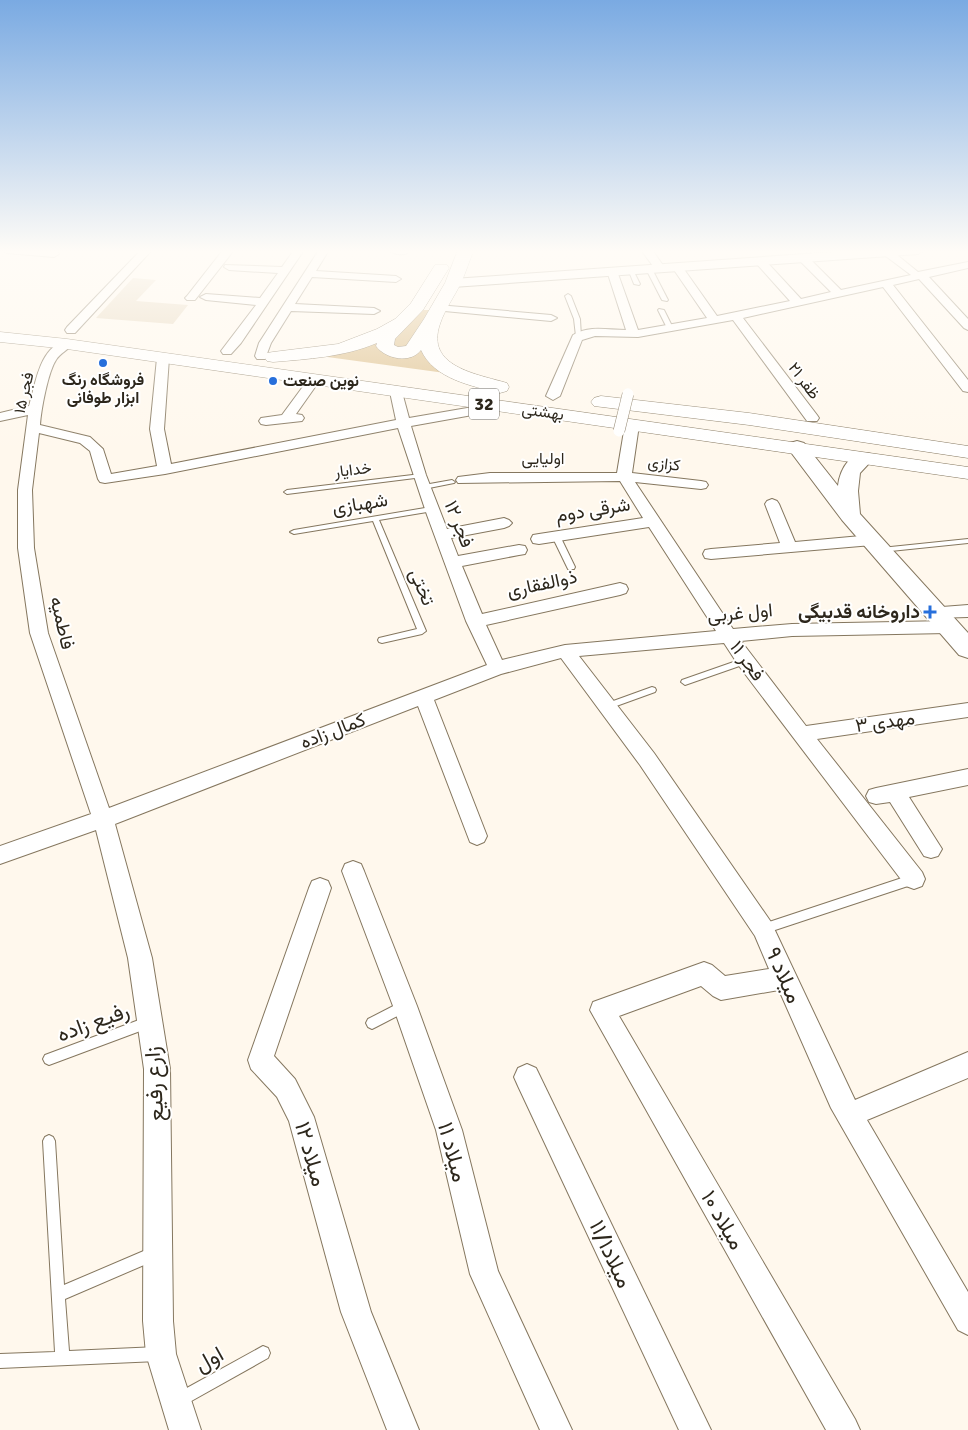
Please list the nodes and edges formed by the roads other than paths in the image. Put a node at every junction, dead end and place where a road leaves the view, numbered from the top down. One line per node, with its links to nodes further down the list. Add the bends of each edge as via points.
1 (87, 317): 24 (street, فجر ۱۵)
2 (253, 317): 25 (street)
3 (283, 317): 26 (street)
4 (404, 317): 26 (main road, via 386,332 361,344 329,351)
5 (406, 317): 6 (main road, via 385,343 393,352 412,350)
6 (434, 317)
7 (434, 317): 31 (main road, via 427,335 428,347 442,365 454,372)
8 (502, 317): 16 (street)
9 (576, 317): 22 (lane)
10 (627, 317): 21 (street)
11 (664, 317): 20 (lane)
12 (726, 317): 17 (street)
13 (736, 317): 37 (street, ظفر ۲۱)
14 (912, 317): 29 (street)
15 (959, 317): 19 (street)
16 (551, 318)
17 (714, 319): 20 (street)
18 (0, 320): 24 (main road, بهشتی / 32)
19 (968, 326)
20 (670, 328): 21 (street)
21 (633, 334): 22 (street)
22 (579, 336): 31 (street)
23 (0, 337): 24 (main road, بهشتی / 32)
24 (69, 337): 25 (main road, بهشتی / 32); 27 (main road, بهشتی / 32); 33 (street, فجر ۱۵, via 48,361)
25 (232, 346): 26 (main road, بهشتی / 32)
26 (266, 352): 31 (main road, بهشتی / 32)
27 (163, 358): 28 (main road, بهشتی / 32); 49 (street, via 157,429)
28 (314, 380): 30 (main road, بهشتی / 32); 38 (street)
29 (968, 388)
30 (396, 392): 41 (street, فجر ۱۲); 43 (main road, بهشتی / 32)
31 (526, 392): 39 (main road, بهشتی / 32)
32 (628, 393): 43 (street, bridge)
33 (36, 409): 35 (street); 42 (street, فجر ۱۵)
34 (473, 411): 41 (street)
35 (0, 417)
36 (302, 417): 38 (street)
37 (812, 418)
38 (286, 419): 40 (street)
39 (749, 419): 44 (main road, via 762,426 762,431 752,438); 45 (main road, بهشتی / 32)
40 (266, 421)
41 (402, 422): 49 (street); 52 (street, فجر ۱۲)
42 (33, 428): 49 (street, via 85,440 96,450 105,479); 90 (street, فاطمیه, via 25,490 26,548 39,632)
43 (626, 428): 44 (main road, بهشتی / 32); 51 (street)
44 (740, 440): 46 (main road, بهشتی / 32)
45 (910, 444): 46 (main road, via 865,443 787,434 786,439); 47 (main road, بهشتی / 32)
46 (797, 447): 48 (main road, بهشتی / 32); 58 (main road)
47 (968, 452)
48 (864, 458): 50 (main road, بهشتی / 32); 58 (main road, via 850,472)
49 (165, 470)
50 (968, 472)
51 (624, 476): 53 (street, اولیایی, via 490,477); 54 (street, کزازی); 60 (street, فجر ۱۱)
52 (422, 481): 53 (lane, خدایار); 55 (lane, خدایار); 57 (street, فجر ۱۲)
53 (458, 481)
54 (701, 485)
55 (287, 492)
56 (772, 504): 68 (street)
57 (431, 509): 59 (lane, شهبازی); 63 (street, فجر ۱۲)
58 (850, 515): 67 (main road)
59 (375, 518): 62 (lane, شهبازی); 78 (lane, تختی, via 422,631)
60 (653, 521): 64 (street, شرقی دوم); 77 (street, فجر ۱۱)
61 (504, 523): 63 (street)
62 (294, 532)
63 (442, 535): 71 (street, فجر ۱۲)
64 (556, 536): 65 (street, شرقی دوم); 72 (lane)
65 (539, 539)
66 (968, 541): 67 (lane)
67 (876, 545): 68 (street); 75 (main road)
68 (789, 547): 70 (street)
69 (519, 550): 71 (street)
70 (711, 554)
71 (452, 562): 76 (street, فجر ۱۲)
72 (571, 567)
73 (620, 589): 76 (street, ذوالفقاری)
74 (968, 611): 75 (street, اول غربی)
75 (942, 619): 77 (street, اول غربی); 79 (main road)
76 (475, 621): 82 (street, فجر ۱۲)
77 (728, 635): 80 (street, اول غربی); 81 (street, فجر ۱۱)
78 (382, 640)
79 (968, 649)
80 (565, 651): 82 (street, کمال زاده); 86 (street, میلاد ۹)
81 (745, 661): 83 (lane); 88 (street, فجر ۱۱)
82 (496, 668): 85 (street, کمال زاده)
83 (685, 682)
84 (652, 690): 86 (lane)
85 (423, 696): 90 (street, کمال زاده); 91 (street)
86 (608, 706): 97 (street, میلاد ۹)
87 (968, 710): 88 (street, مهدی ۳)
88 (802, 734): 95 (street, فجر ۱۱)
89 (968, 777): 92 (street, via 885,794)
90 (103, 819): 93 (street, کمال زاده); 100 (street, زارع رفیع, via 140,958)
91 (477, 836)
92 (932, 850)
93 (0, 855)
94 (353, 871): 99 (street, میلاد ۱۱)
95 (914, 879): 97 (lane)
96 (320, 888): 116 (street, میلاد ۱۲, via 260,1060 286,1088 301,1117 356,1312)
97 (763, 929): 98 (street, میلاد ۹)
98 (785, 978): 105 (street, میلاد ۹); 119 (street, میلاد ۱۰, via 721,988 704,973 602,1010)
99 (405, 1006): 101 (lane); 117 (street, میلاد ۱۱, via 449,1130 484,1274)
100 (150, 1022): 102 (lane, رفیع زاده); 107 (street, زارع رفیع, via 157,1070)
101 (372, 1023)
102 (49, 1059)
103 (968, 1065): 105 (street)
104 (527, 1077): 118 (street, میلاد۱۱/۱)
105 (849, 1115): 109 (street, میلاد ۹)
106 (49, 1140): 108 (lane)
107 (157, 1252): 108 (lane); 111 (street, زارع رفیع)
108 (58, 1295): 112 (lane)
109 (968, 1320)
110 (263, 1353): 114 (lane, اول)
111 (161, 1354): 112 (lane); 114 (street, زارع رفیع)
112 (62, 1358): 113 (lane)
113 (0, 1361)
114 (176, 1402): 115 (street, زارع رفیع)
115 (185, 1430)
116 (403, 1430)
117 (556, 1430)
118 (695, 1430)
119 (844, 1430)

